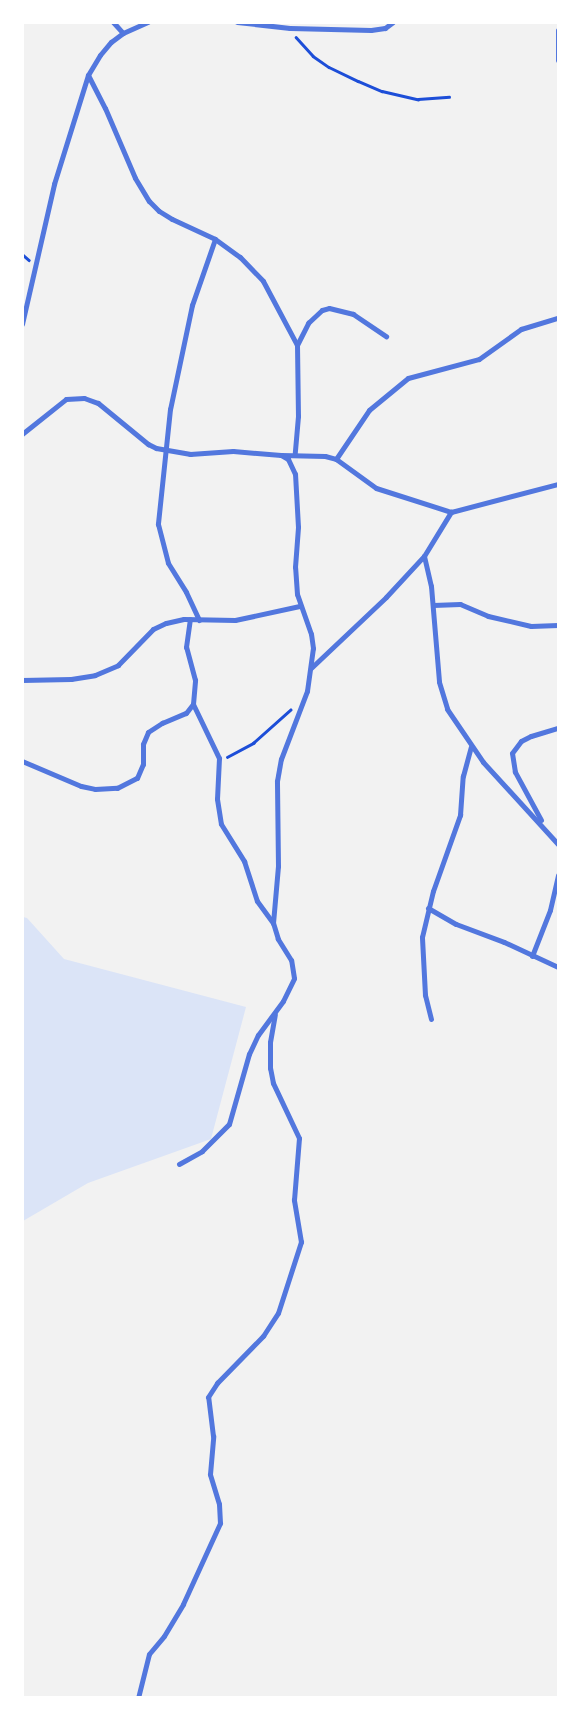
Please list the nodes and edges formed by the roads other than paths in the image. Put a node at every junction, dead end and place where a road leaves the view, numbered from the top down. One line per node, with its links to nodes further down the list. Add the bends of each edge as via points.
1 (113, 22): 7 (street)
2 (148, 22): 5 (street)
3 (237, 22): 4 (street, via 290,28 379,30)
4 (394, 22)
5 (142, 23): 7 (street)
6 (558, 30): 8 (street)
7 (123, 32): 9 (street, via 100,55)
8 (558, 60)
9 (88, 75): 10 (street, via 135,178 149,201 158,211); 12 (street, via 54,184)
10 (215, 239): 14 (street, via 240,257 263,281); 16 (street, via 192,304 170,409)
11 (558, 318): 19 (street, via 521,329 479,359 408,378 369,410)
12 (22, 324)
13 (386, 336): 14 (street, via 353,314 329,308 308,322)
14 (297, 345): 17 (street)
15 (22, 434): 16 (street, via 61,402 84,398 108,410 148,444)
16 (167, 450): 18 (street); 26 (street, via 159,507 160,538 168,563)
17 (295, 454): 18 (street); 19 (street)
18 (281, 455): 24 (street, via 288,459 295,474 298,527 296,582)
19 (336, 459): 21 (street, via 376,488)
20 (558, 484): 21 (street)
21 (451, 512): 22 (street)
22 (424, 556): 23 (street); 28 (street)
23 (432, 605): 27 (street, via 460,604 488,616 531,626); 32 (street, via 439,682 447,709)
24 (300, 606): 26 (street, via 235,620); 28 (street, via 311,634 313,658)
25 (190, 619): 26 (street); 29 (street, via 153,629 118,665 95,675); 30 (street, via 186,647 195,680)
26 (199, 620)
27 (558, 625)
28 (310, 669): 38 (street, via 307,691 278,769 278,881)
29 (22, 680)
30 (193, 704): 33 (street, via 186,714 148,732 139,775 117,788 87,788); 38 (street, via 219,761 217,798 221,824 244,861 257,900)
31 (558, 728): 34 (street, via 521,742 511,758 515,772)
32 (471, 746): 34 (street); 37 (street, via 463,776 460,815)
33 (22, 760)
34 (547, 831): 35 (street)
35 (558, 844)
36 (558, 875): 39 (street, via 550,910)
37 (428, 908): 39 (street, via 456,924); 42 (street, via 422,956 425,995)
38 (273, 923): 41 (street, via 295,972 288,992)
39 (532, 956): 40 (street)
40 (558, 968)
41 (275, 1012): 43 (street, via 249,1054 229,1124 202,1151); 44 (street, via 270,1068 273,1083 299,1138 294,1194 301,1242 278,1312 263,1336 217,1383 208,1397 213,1436 210,1474 219,1504 220,1523 183,1604 149,1654)
42 (432, 1019)
43 (179, 1164)
44 (138, 1698)

